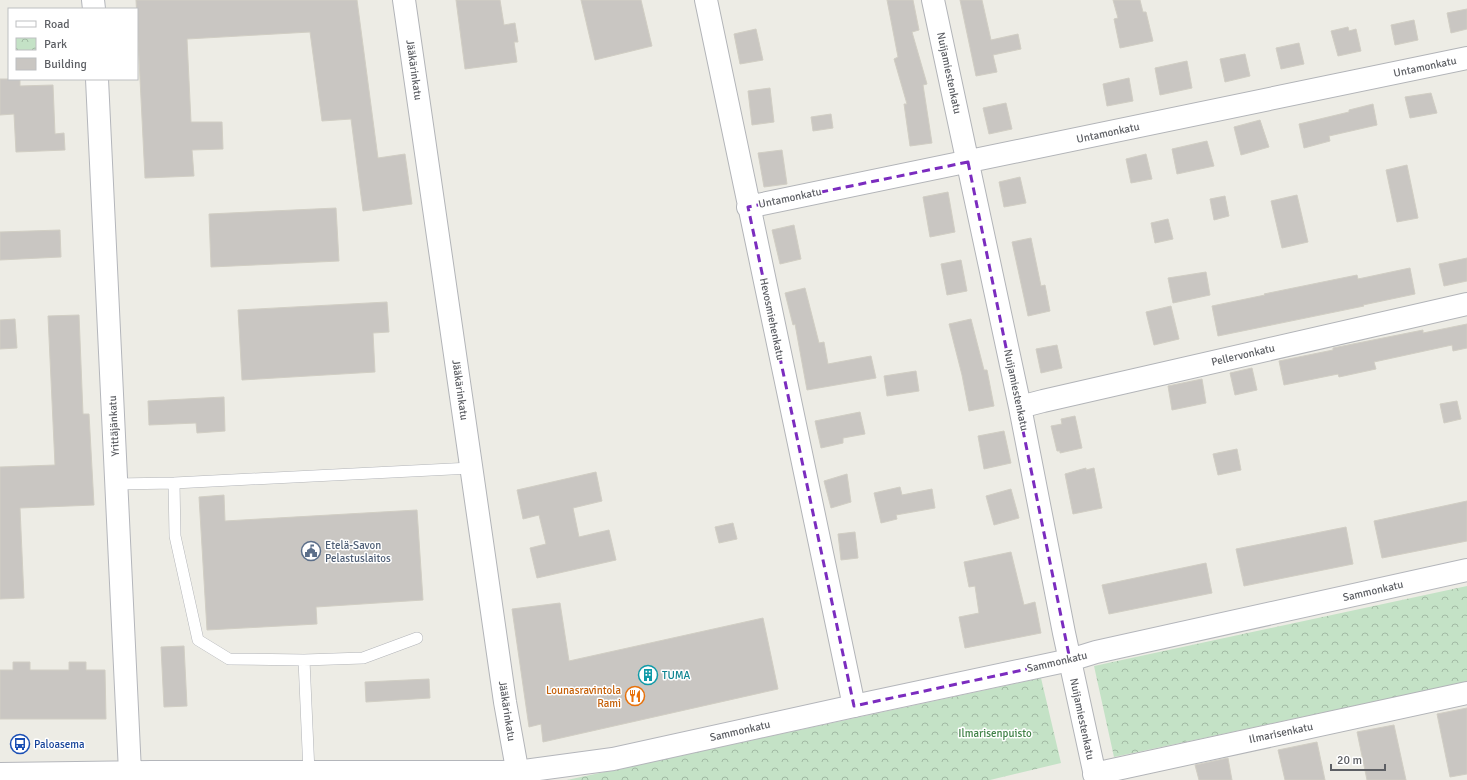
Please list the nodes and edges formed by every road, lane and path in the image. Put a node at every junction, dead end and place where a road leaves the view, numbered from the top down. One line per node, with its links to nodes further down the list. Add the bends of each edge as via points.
1 (404, 0): 10 (street, Jääkärinkatu)
2 (706, 0): 7 (street, Hevosmiehenkatu)
3 (933, 0): 6 (street, Nuijamiestenkatu)
4 (1467, 58): 6 (street, Untamonkatu)
5 (97, 80): 12 (street, Yrittäjänkatu)
6 (968, 162): 7 (street, Untamonkatu); 9 (street, Nuijamiestenkatu)
7 (748, 207): 18 (street, Hevosmiehenkatu)
8 (1467, 304): 9 (street, Pellervonkatu)
9 (1020, 407): 16 (street, Nuijamiestenkatu)
10 (471, 468): 11 (lane); 23 (street, Jääkärinkatu)
11 (174, 483): 12 (lane); 15 (lane, via 174,536 198,640 229,659)
12 (117, 484): 19 (street, Yrittäjänkatu)
13 (1467, 570): 16 (street, Sammonkatu, via 1096,652)
14 (417, 638): 15 (lane, via 363,658)
15 (304, 660): 20 (lane)
16 (1070, 660): 18 (street, Sammonkatu); 24 (street, Nuijamiestenkatu)
17 (1467, 693): 24 (street, Ilmarisenkatu)
18 (854, 706): 23 (street, Sammonkatu, via 613,759)
19 (130, 772): 21 (street, Sammonkatu); 22 (street, Sammonkatu)
20 (309, 772): 22 (street, Sammonkatu); 23 (street, Sammonkatu)
21 (0, 774)
22 (259, 776)
23 (518, 776)
24 (1095, 777)

